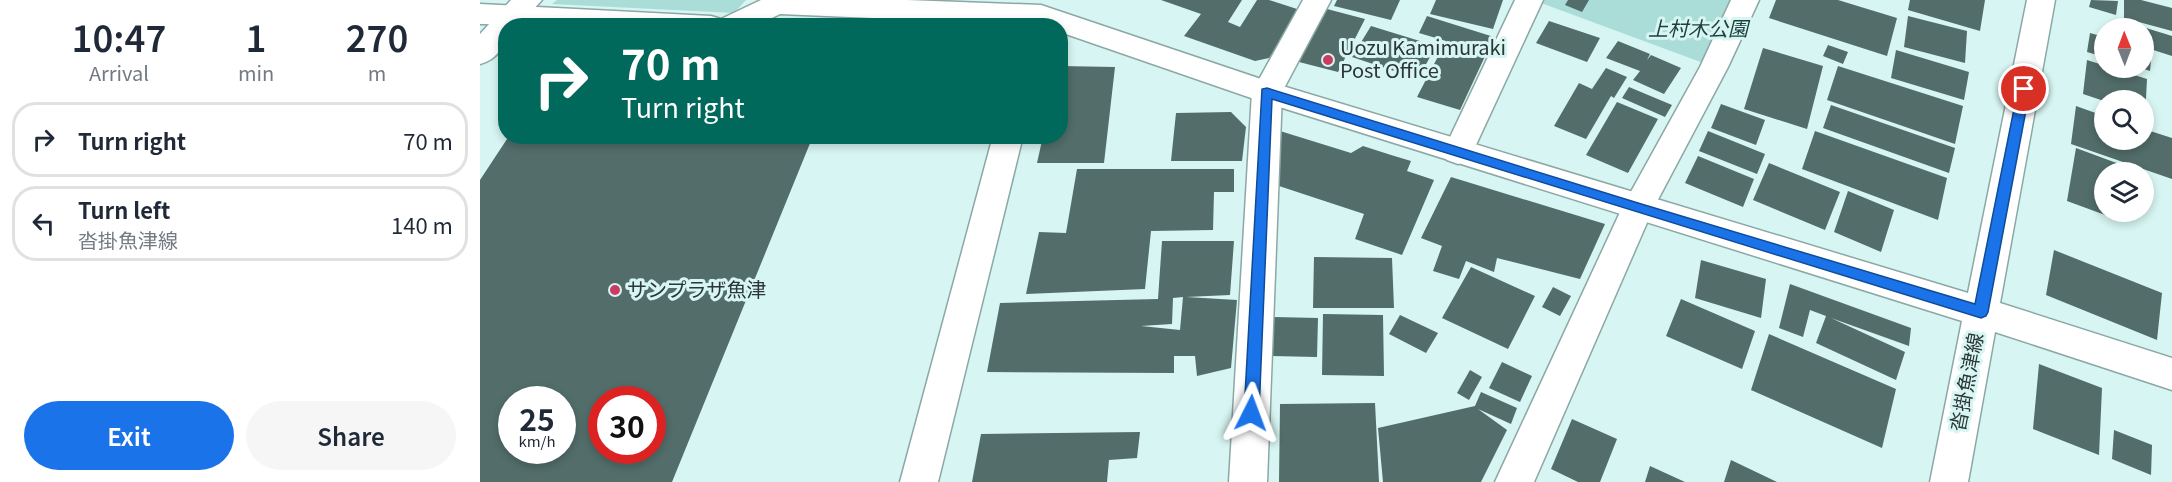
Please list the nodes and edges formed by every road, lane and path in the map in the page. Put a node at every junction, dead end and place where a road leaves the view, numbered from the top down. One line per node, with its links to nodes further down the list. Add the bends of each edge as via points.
1 (1317, 0): 14 (street)
2 (1528, 0): 16 (street)
3 (1745, 0): 17 (street, via 1714,67)
4 (2041, 0): 18 (street, 沓掛魚津線)
5 (776, 2): 8 (street); 10 (street)
6 (519, 8): 7 (street); 9 (street)
7 (480, 14)
8 (1044, 14)
9 (626, 18)
10 (746, 18)
11 (1068, 22): 14 (street)
12 (498, 33): 13 (street)
13 (480, 54)
14 (1267, 92): 16 (street); 21 (street)
15 (1006, 144): 20 (street)
16 (1458, 152): 17 (street)
17 (1638, 208): 18 (street); 22 (street)
18 (1981, 312): 19 (street); 23 (street, 沓掛魚津線)
19 (2172, 374)
20 (919, 482)
21 (1248, 482)
22 (1514, 482)
23 (1948, 482)

